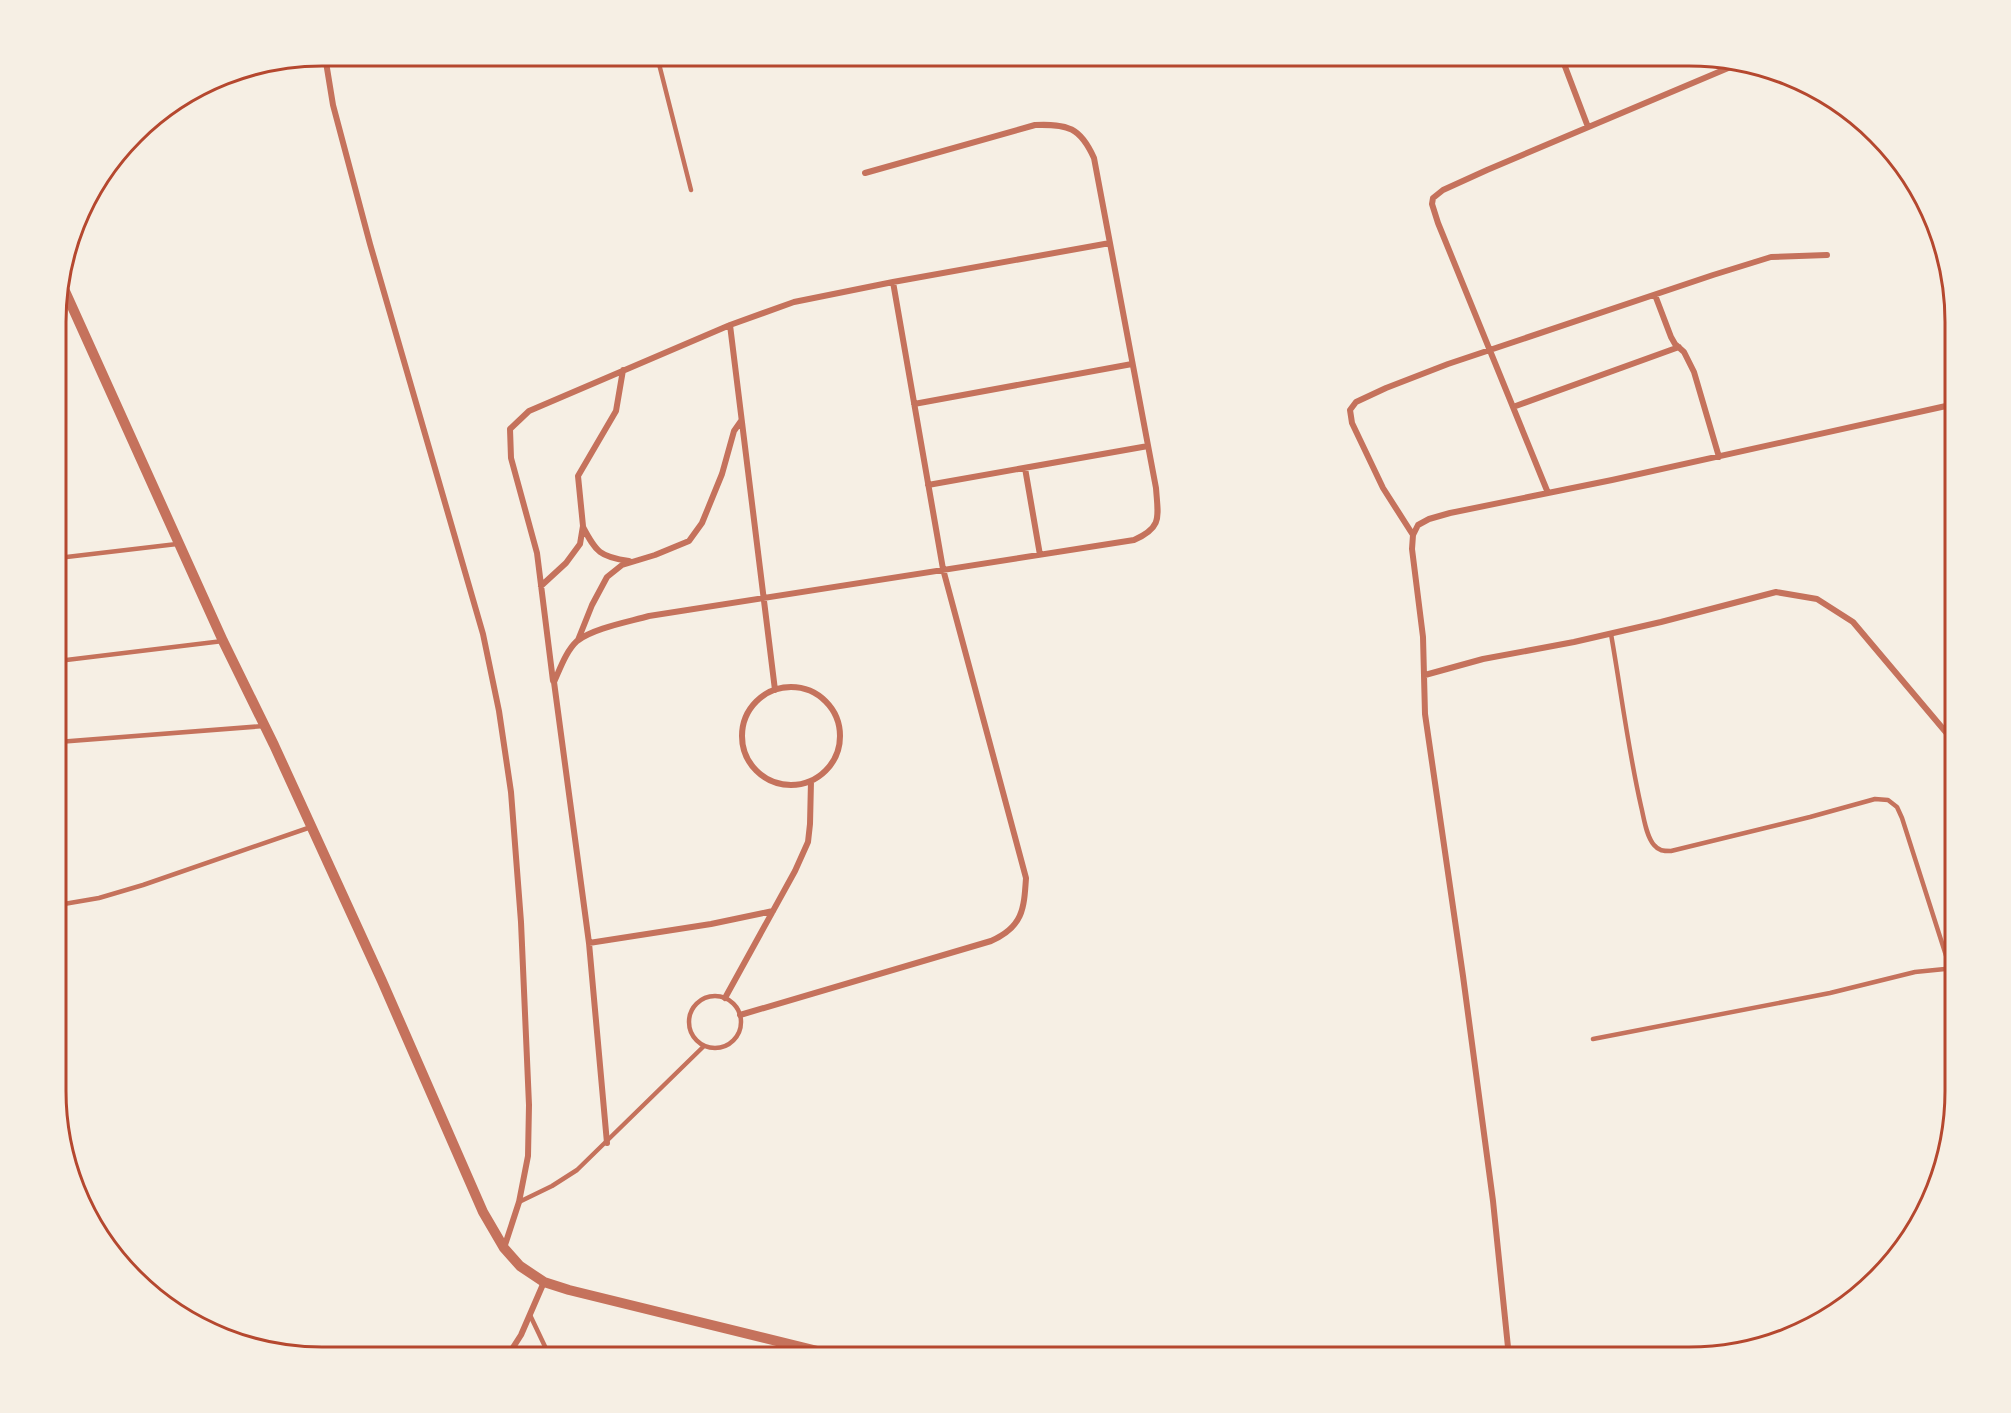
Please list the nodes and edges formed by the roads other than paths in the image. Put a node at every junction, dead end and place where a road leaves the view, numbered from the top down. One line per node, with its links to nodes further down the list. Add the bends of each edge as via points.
1 (327, 66): 58 (street, via 333,105 370,244 480,624 499,711 511,792 521,922 529,1105 528,1156)
2 (660, 66): 7 (lane)
3 (1565, 66): 5 (street)
4 (1726, 69): 5 (street)
5 (1588, 127): 15 (street, via 1451,186 1433,198 1438,223)
6 (865, 172): 8 (street, via 1035,125 1063,125 1077,131 1094,158)
7 (691, 190)
8 (1110, 243): 10 (street); 16 (street)
9 (1827, 255): 11 (street, via 1771,257)
10 (893, 282): 13 (street, via 794,302); 18 (street)
11 (1654, 295): 14 (street); 15 (street)
12 (68, 297): 29 (street)
13 (730, 325): 17 (street); 21 (street)
14 (1679, 347): 20 (street); 23 (street, via 1694,372)
15 (1489, 349): 20 (street); 28 (street, via 1386,388 1356,402 1350,410 1352,423 1383,488)
16 (1132, 364): 18 (street); 22 (street)
17 (623, 370): 27 (street, via 616,411 578,476); 34 (street, via 529,411 510,429 511,458 537,553)
18 (914, 404): 25 (street)
19 (1945, 406): 23 (street)
20 (1513, 407): 26 (street)
21 (741, 422): 32 (street, via 734,431 702,523 689,541); 35 (street)
22 (1148, 446): 24 (street); 30 (street, via 1158,513 1148,534 1134,540)
23 (1719, 457): 26 (street)
24 (1025, 468): 25 (street); 30 (street)
25 (928, 485): 33 (street)
26 (1548, 493): 28 (street, via 1429,519 1418,525)
27 (583, 526): 32 (street, via 593,546 609,558); 34 (street, via 580,544)
28 (1413, 535): 40 (street)
29 (178, 543): 31 (lane); 37 (street)
30 (1040, 555): 33 (street)
31 (66, 557)
32 (633, 562): 38 (street, via 607,577)
33 (943, 569): 35 (street); 54 (street, via 1026,878 1024,906 1015,926 991,941)
34 (541, 586): 41 (street)
35 (762, 599): 38 (street, via 649,616 594,632); 42 (street)
36 (1611, 634): 40 (street, via 1483,659); 44 (street, via 1776,592 1817,599 1853,622); 51 (lane, via 1633,770 1647,829 1656,848 1671,851 1875,799 1888,800 1902,818)
37 (223, 641): 39 (lane); 43 (street)
38 (578, 641): 41 (street)
39 (66, 660)
40 (1425, 675): 65 (street, via 1425,714 1493,1201)
41 (554, 682): 50 (street)
42 (775, 690): 46 (street, via 808,690 822,698 836,718 840,743 835,759); 46 (street, via 760,698 748,712 742,728 742,746 761,776 794,786)
43 (265, 726): 45 (lane); 47 (street)
44 (1945, 731)
45 (66, 741)
46 (811, 781): 49 (street, via 808,842)
47 (311, 827): 48 (lane, via 143,885); 59 (street, via 483,1212)
48 (66, 904)
49 (773, 911): 50 (street); 53 (street)
50 (589, 943): 57 (street)
51 (1945, 947)
52 (1945, 969): 55 (lane)
53 (724, 998): 54 (lane, via 734,1004); 56 (lane, via 707,997 699,1001 689,1016 691,1034)
54 (740, 1015): 56 (lane, via 738,1034 732,1041 714,1048)
55 (1593, 1039)
56 (704, 1046): 57 (lane)
57 (607, 1143): 58 (lane, via 577,1170)
58 (519, 1202): 59 (street)
59 (504, 1248): 60 (street, via 520,1266)
60 (544, 1282): 61 (street); 64 (street)
61 (530, 1314): 62 (street); 63 (lane)
62 (513, 1347)
63 (545, 1347)
64 (801, 1347)
65 (1508, 1347)

